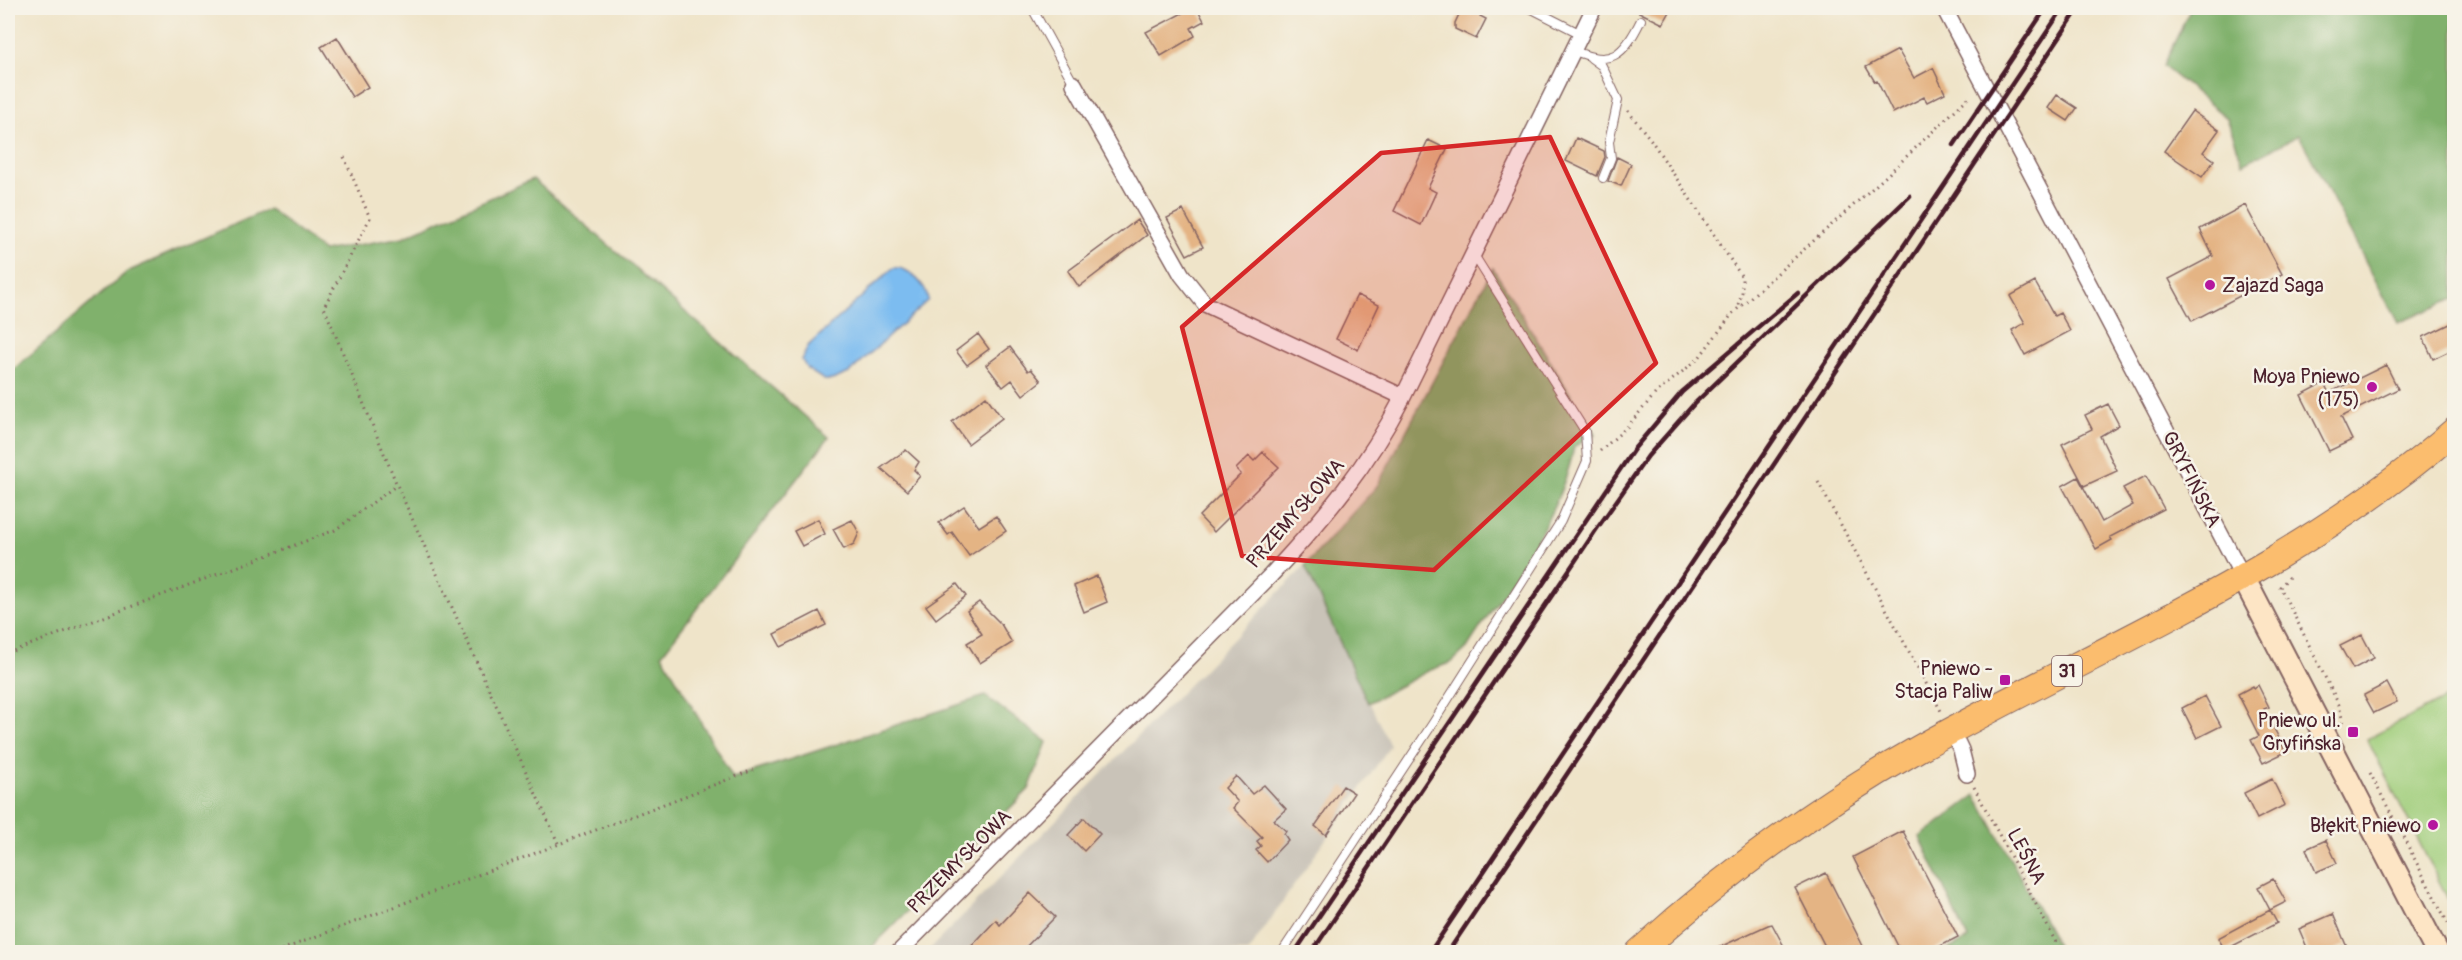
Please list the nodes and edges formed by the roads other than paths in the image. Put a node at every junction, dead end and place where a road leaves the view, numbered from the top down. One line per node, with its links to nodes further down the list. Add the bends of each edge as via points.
1 (1032, 8): 9 (lane)
2 (1530, 8): 6 (lane)
3 (1594, 8): 6 (street, PRZEMYSŁOWA)
4 (1944, 8): 14 (street, GRYFIŃSKA)
5 (1641, 20): 8 (lane, via 1621,51 1610,57)
6 (1581, 34): 7 (street, PRZEMYSŁOWA)
7 (1573, 50): 8 (lane); 11 (street, PRZEMYSŁOWA)
8 (1591, 58): 10 (lane, via 1602,66 1616,95 1611,158)
9 (1074, 84): 12 (street, via 1182,275 1205,304)
10 (1603, 178)
11 (1473, 254): 12 (street, PRZEMYSŁOWA); 18 (lane, via 1585,431 1587,461 1555,531)
12 (1403, 397): 17 (street, PRZEMYSŁOWA, via 1369,458 1309,534)
13 (2454, 431): 14 (main road, 31, via 2328,525)
14 (2243, 577): 15 (main road, 31); 20 (main road, GRYFIŃSKA)
15 (1952, 731): 16 (street); 19 (main road, 31, via 1891,764 1784,832 1704,894)
16 (1967, 774)
17 (899, 952)
18 (1282, 952)
19 (1639, 952)
20 (2437, 952)

